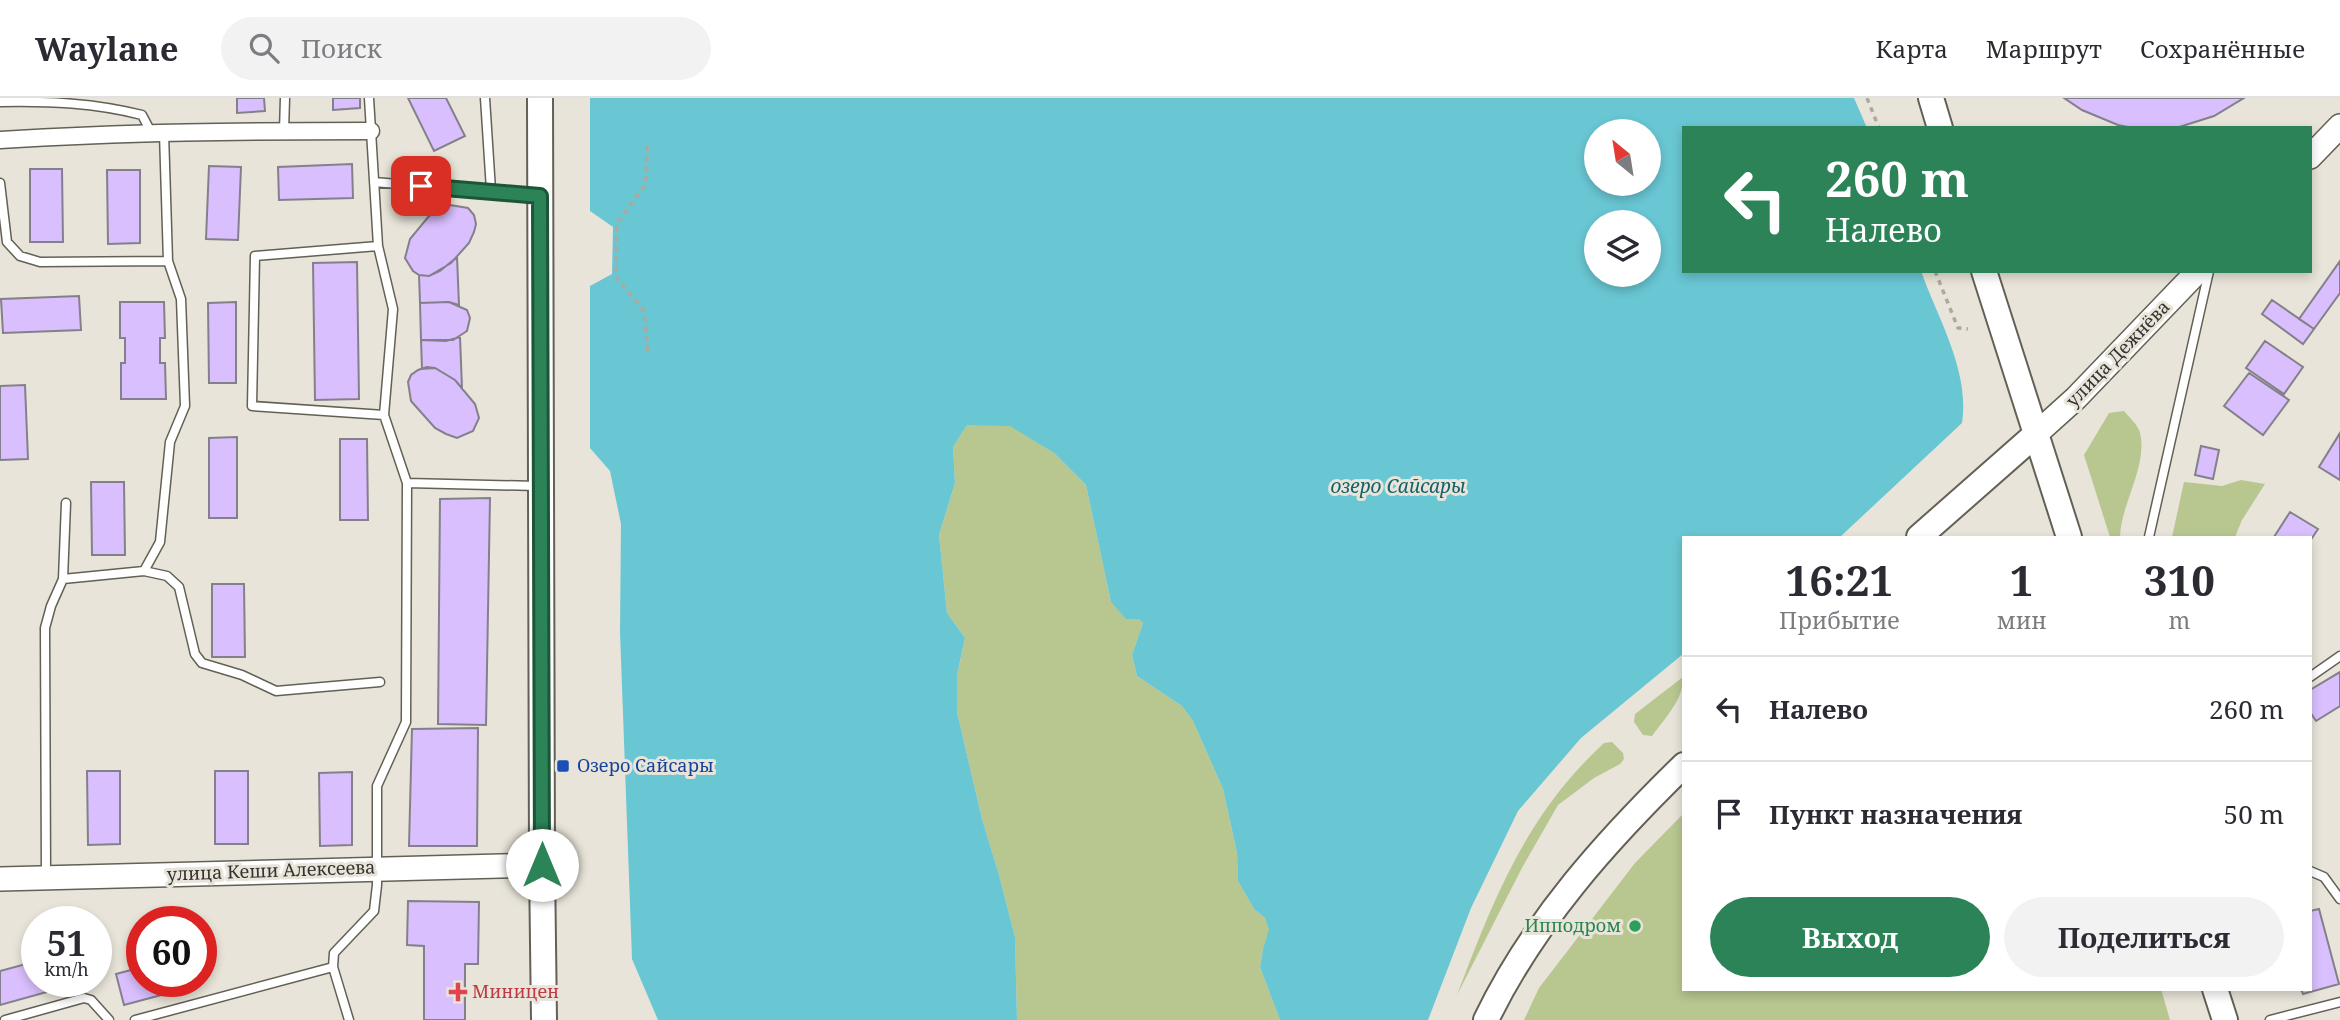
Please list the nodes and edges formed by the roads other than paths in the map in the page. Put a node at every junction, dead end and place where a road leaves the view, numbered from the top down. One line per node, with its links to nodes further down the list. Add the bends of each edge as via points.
1 (285, 98): 10 (lane)
2 (369, 98): 11 (lane)
3 (485, 98): 17 (lane)
4 (540, 98): 18 (main road)
5 (1931, 98): 8 (main road)
6 (74, 100): 7 (lane); 12 (lane, via 142,115)
7 (0, 102)
8 (1939, 126)
9 (2340, 126): 14 (main road)
10 (284, 131): 11 (street); 12 (street)
11 (371, 131): 15 (lane)
12 (158, 133): 13 (street); 20 (lane)
13 (0, 140)
14 (2312, 155)
15 (374, 182): 17 (lane); 19 (lane)
16 (0, 183): 20 (lane, via 8,242 20,256 40,262)
17 (491, 190): 18 (lane)
18 (540, 196): 27 (main road)
19 (378, 246): 24 (lane, via 393,309); 24 (lane, via 255,256 252,406)
20 (168, 261): 32 (lane, via 181,299 186,406 170,442 160,542)
21 (1985, 273): 25 (main road)
22 (2196, 273): 25 (main road, улица Дежнёва)
23 (2209, 273): 31 (lane)
24 (384, 415): 26 (lane)
25 (2036, 434): 29 (main road); 30 (main road)
26 (407, 483): 27 (lane); 39 (lane, via 406,723 377,786)
27 (541, 486): 38 (main road)
28 (66, 503): 33 (lane)
29 (1920, 536)
30 (2069, 536)
31 (2149, 536)
32 (144, 571): 33 (lane); 36 (lane, via 167,576 179,587 195,654 202,663 276,691)
33 (62, 579): 41 (lane, via 45,628)
34 (2340, 656): 35 (lane)
35 (2312, 676)
36 (380, 682)
37 (1682, 767): 52 (main road, via 1580,874)
38 (542, 865): 39 (main road, улица Кеши Алексеева); 51 (main road)
39 (378, 868): 41 (main road, улица Кеши Алексеева); 44 (lane, via 374,911 338,947)
40 (2312, 872): 43 (lane, via 2324,877)
41 (46, 878): 42 (main road, улица Кеши Алексеева)
42 (0, 879)
43 (2340, 900)
44 (333, 967): 49 (lane); 50 (lane)
45 (2216, 991): 53 (main road)
46 (2340, 1002): 54 (lane)
47 (5, 1020): 48 (lane, via 84,998)
48 (110, 1020)
49 (135, 1020)
50 (349, 1020)
51 (544, 1020)
52 (1486, 1020)
53 (2225, 1020)
54 (2270, 1020)

